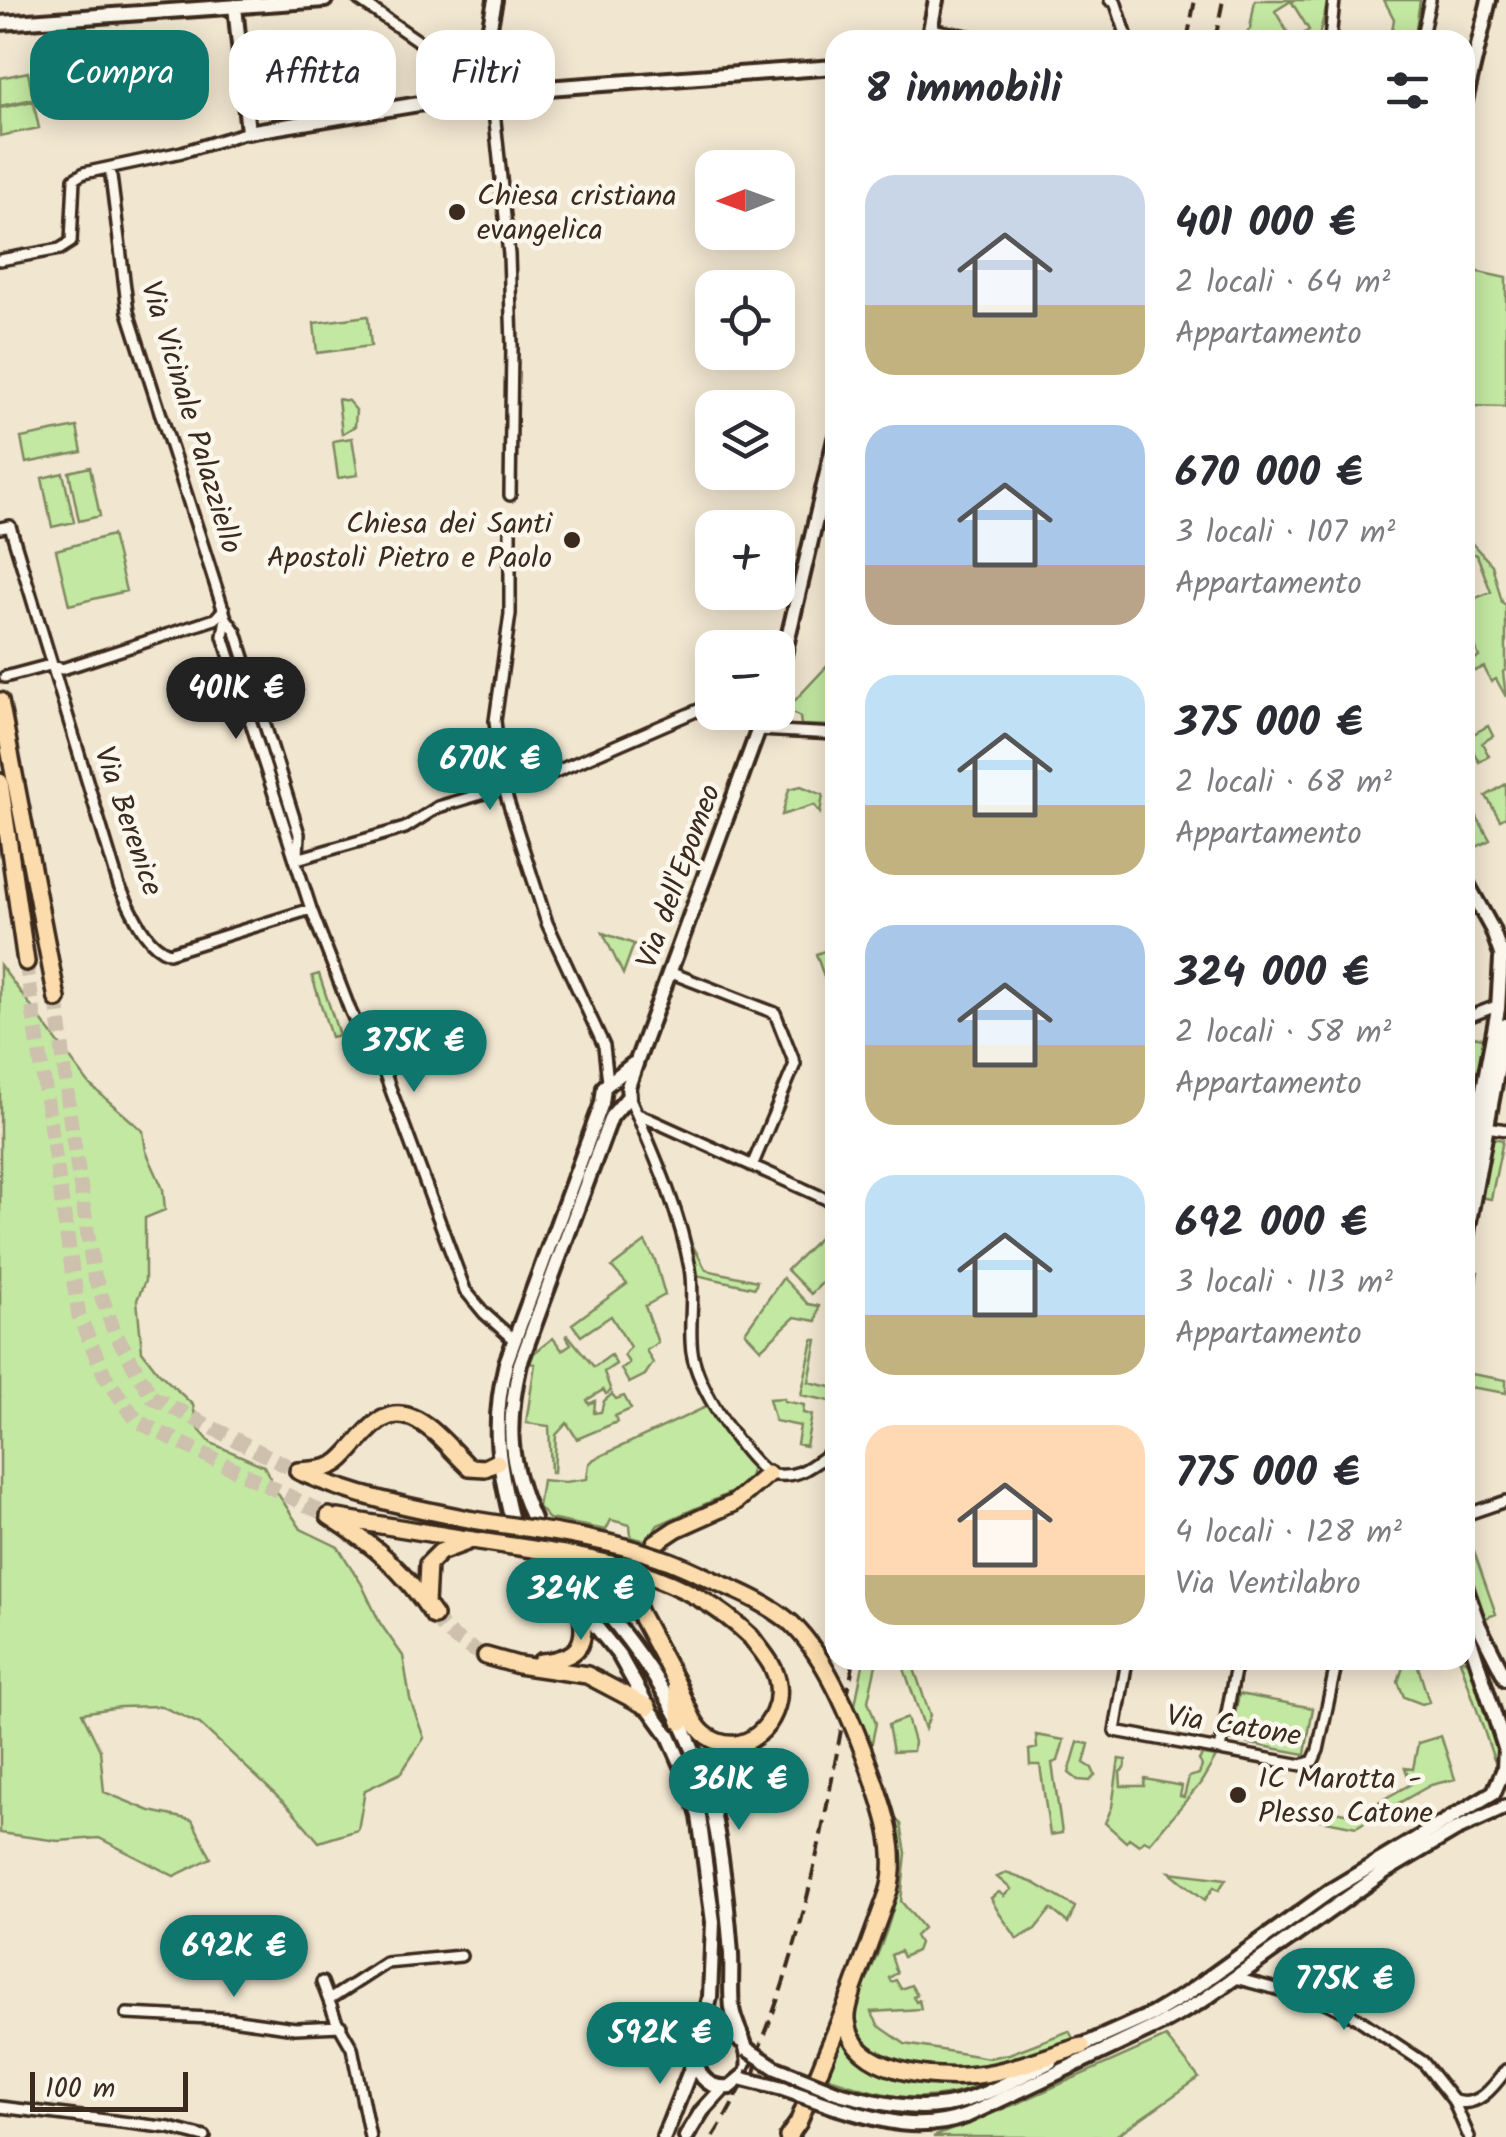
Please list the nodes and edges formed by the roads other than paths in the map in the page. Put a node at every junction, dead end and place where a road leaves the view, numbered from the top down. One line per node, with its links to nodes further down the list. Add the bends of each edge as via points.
1 (325, 0): 9 (street)
2 (359, 0): 16 (street)
3 (495, 0): 11 (street)
4 (936, 0): 12 (street)
5 (1110, 0): 13 (street)
6 (1334, 0): 14 (street)
7 (1430, 0): 15 (street)
8 (1489, 0): 17 (street)
9 (234, 3): 10 (street); 22 (street)
10 (0, 23)
11 (490, 30)
12 (930, 30)
13 (1125, 30)
14 (1331, 30)
15 (1423, 30)
16 (416, 39)
17 (1475, 60)
18 (825, 68): 19 (street)
19 (555, 87)
20 (416, 104): 22 (street)
21 (495, 120): 26 (street, via 509,255)
22 (248, 132): 23 (street)
23 (110, 168): 24 (street, via 74,179 71,242); 29 (street, Via Vicinale Palazziello, via 128,312)
24 (0, 260)
25 (825, 481): 30 (street)
26 (510, 494)
27 (510, 526): 38 (street, via 510,614 495,721)
28 (0, 528): 31 (street, via 10,526)
29 (225, 614): 31 (street, via 62,668); 39 (street, Via Vicinale Palazziello, via 223,636)
30 (790, 630)
31 (50, 665): 32 (street); 41 (street, Via Berenice, via 119,886 158,950 169,954)
32 (5, 677)
33 (0, 701): 45 (highway)
34 (695, 711): 38 (street, via 555,772)
35 (759, 730): 36 (street); 44 (street, Via dell'Epomeo)
36 (825, 733)
37 (0, 782): 43 (highway)
38 (503, 786): 39 (street, via 438,807 405,828); 49 (street, via 547,924)
39 (298, 859): 41 (street, Via Vicinale Palazziello)
40 (1475, 898): 42 (street)
41 (311, 910): 56 (street, Via Vicinale Palazziello, via 350,1010 379,1058 465,1290)
42 (1505, 958): 46 (street)
43 (26, 962)
44 (669, 972): 49 (street, Via dell'Epomeo); 53 (street, via 776,1012 796,1064)
45 (57, 999)
46 (1499, 1005): 47 (street); 50 (street)
47 (1475, 1014)
48 (1506, 1025): 50 (street)
49 (624, 1097): 53 (street); 56 (street, via 604,1087); 59 (street, via 674,1208 690,1271 696,1368 744,1448); 63 (street, via 513,1394 513,1466)
50 (1482, 1126): 51 (street); 52 (street); 54 (street)
51 (1506, 1130)
52 (1475, 1151)
53 (752, 1166): 55 (street)
54 (1475, 1174)
55 (825, 1199)
56 (514, 1340): 58 (street, via 498,1397)
57 (825, 1457): 59 (street, via 806,1472)
58 (498, 1462): 62 (street); 88 (highway, bridge, via 468,1467 435,1433 405,1415 376,1422 332,1466 295,1470 385,1502 662,1558 790,1623 838,1693 890,1837 889,1890)
59 (768, 1474): 65 (highway, via 734,1502)
60 (1506, 1501): 61 (street)
61 (1475, 1512)
62 (511, 1517)
63 (533, 1519)
64 (472, 1540): 64 (highway, via 329,1516 404,1572 430,1610 428,1564); 78 (highway, bridge, via 600,1560 694,1593 751,1637 774,1670 777,1710 756,1737 724,1743 698,1727)
65 (655, 1543)
66 (543, 1561): 69 (street)
67 (566, 1565): 80 (street, via 637,1648)
68 (638, 1582): 78 (highway, via 642,1621)
69 (581, 1610): 73 (highway, via 583,1639 572,1653); 79 (street)
70 (1475, 1613): 77 (street)
71 (1475, 1655): 82 (street, via 1505,1748)
72 (486, 1656): 73 (highway)
73 (518, 1665): 79 (highway, via 587,1675)
74 (1125, 1670): 81 (street, Via Catone, via 1115,1731)
75 (1235, 1670): 81 (street)
76 (1334, 1670): 81 (street, Via Catone, via 1313,1761 1302,1765)
77 (1506, 1679)
78 (676, 1682): 80 (highway)
79 (648, 1707): 94 (street, via 673,1745 699,1816 712,1897 710,1997)
80 (681, 1722): 92 (street, via 713,1809 732,2008)
81 (1220, 1750)
82 (1505, 1770): 85 (street, via 1486,1798 1333,1890)
83 (1506, 1807): 86 (street, via 1384,1872)
84 (461, 1956): 89 (street, via 386,1963)
85 (1241, 1956): 86 (street, via 1232,1964); 93 (street, via 1153,2014)
86 (1235, 1978): 98 (street, via 1162,2024 950,2122 908,2126); 99 (street, via 1325,2002 1356,2018 1424,2062)
87 (322, 1982): 89 (street)
88 (853, 1989): 93 (highway, via 846,2019 851,2034 865,2054 897,2070 976,2075); 105 (highway)
89 (329, 2000): 91 (street)
90 (127, 2014): 91 (street)
91 (341, 2026): 102 (street, via 352,2048)
92 (745, 2046): 94 (street, via 721,2033); 96 (street, bridge, via 750,2065); 98 (street, bridge)
93 (1082, 2046): 98 (street, via 950,2106)
94 (697, 2053): 97 (street, via 701,2077); 103 (street)
95 (1506, 2070): 99 (street, via 1472,2103)
96 (742, 2079): 97 (street); 98 (street, bridge)
97 (722, 2088): 104 (street)
98 (837, 2100)
99 (1452, 2100): 106 (street)
100 (0, 2107): 101 (street)
101 (206, 2137)
102 (370, 2137)
103 (664, 2137)
104 (686, 2137)
105 (788, 2137)
106 (1469, 2137)

